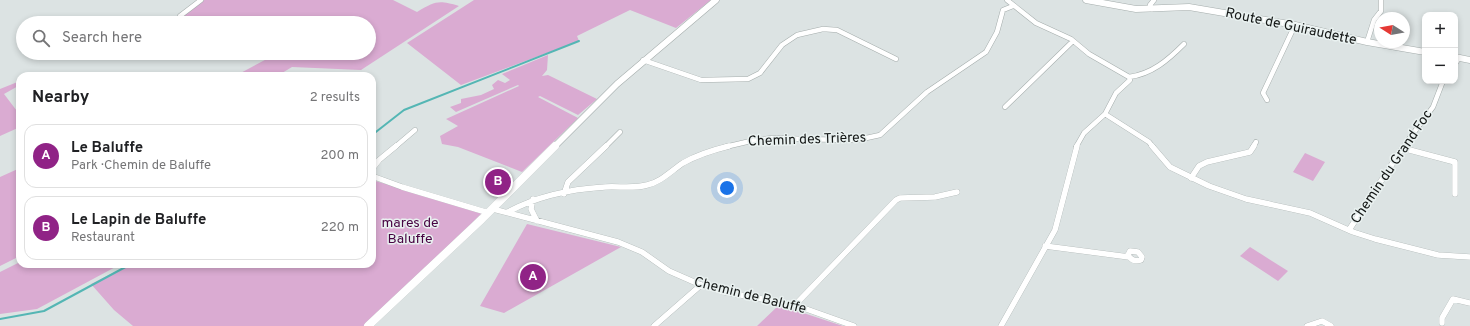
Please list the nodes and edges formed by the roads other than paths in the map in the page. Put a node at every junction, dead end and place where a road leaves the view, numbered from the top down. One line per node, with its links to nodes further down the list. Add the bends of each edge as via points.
1 (201, 0): 9 (street)
2 (716, 0): 16 (street)
3 (1007, 0): 7 (street)
4 (1086, 0): 8 (street, Route de Guiraudette, via 1130,9)
5 (1154, 0): 8 (street, via 1150,5)
6 (1381, 0): 12 (street, via 1381,11 1374,20)
7 (1013, 6): 11 (street, via 1036,23); 32 (street, Chemin des Trières, via 1003,10 1001,24 986,52 913,103 888,130 878,136 857,139 750,140 691,159 647,185)
8 (1152, 9): 10 (street, Route de Guiraudette, via 1189,7)
9 (180, 16)
10 (1295, 25): 12 (street, Route de Guiraudette); 21 (street, via 1263,93)
11 (1073, 41): 19 (street, via 1089,54); 22 (street)
12 (1367, 42): 14 (street, Route de Guiraudette)
13 (1184, 44): 19 (street, via 1162,64 1137,76)
14 (1422, 51)
15 (896, 59): 16 (street, via 830,29 810,30 792,38 778,49 760,73 748,79 701,80)
16 (643, 60): 35 (street)
17 (1458, 60): 18 (street)
18 (1470, 60)
19 (1129, 77): 23 (street, via 1130,80 1116,93)
20 (1441, 84): 27 (street, Chemin du Grand Foc, via 1433,107)
21 (1267, 100)
22 (1005, 107)
23 (1105, 114): 30 (street, via 1145,138 1170,167); 39 (street, via 1084,133 1077,144 1056,230)
24 (415, 130): 28 (street)
25 (620, 132): 32 (street, via 568,182)
26 (1256, 142): 30 (street, via 1250,152 1207,162 1200,166)
27 (1402, 148): 33 (street, via 1455,162); 38 (street, Chemin du Grand Foc)
28 (376, 164)
29 (376, 177): 35 (street, Chemin de Baluffe)
30 (1191, 178): 38 (street, via 1246,199 1310,213)
31 (957, 192): 44 (street, via 935,197 896,200)
32 (564, 194): 34 (street, Chemin des Trières)
33 (1456, 194)
34 (533, 199): 36 (street, Chemin des Trières); 37 (street, via 531,209)
35 (491, 211): 36 (street, Chemin de Baluffe); 46 (street)
36 (508, 212): 37 (street, Chemin de Baluffe)
37 (537, 221): 42 (street, Chemin de Baluffe, via 618,242 642,252 669,271)
38 (1348, 230): 41 (street, via 1438,255)
39 (1045, 246): 40 (street); 49 (street)
40 (1129, 257)
41 (1470, 257)
42 (701, 285): 44 (street, Chemin de Baluffe, via 724,292); 47 (street)
43 (1470, 303): 45 (street, via 1454,299)
44 (795, 305): 48 (street, Chemin de Baluffe)
45 (1442, 323)
46 (368, 326)
47 (654, 326)
48 (854, 326)
49 (1001, 326)
50 (1307, 326): 51 (street, via 1322,322)
51 (1331, 326)

